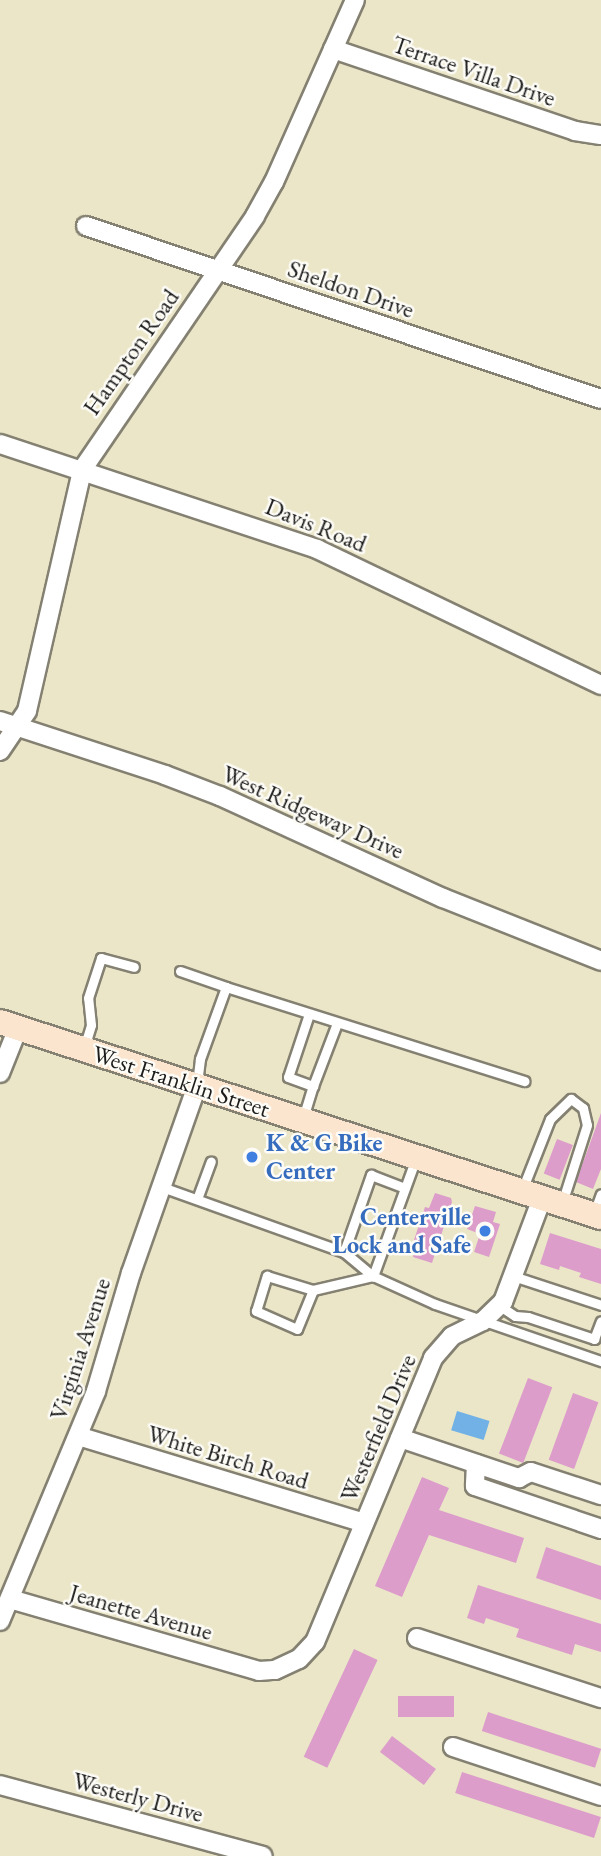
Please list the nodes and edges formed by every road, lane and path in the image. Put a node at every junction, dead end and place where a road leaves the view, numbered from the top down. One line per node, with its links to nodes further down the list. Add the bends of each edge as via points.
1 (355, 0): 2 (street, Hampton Road)
2 (333, 49): 3 (street, Terrace Villa Drive, via 575,131); 5 (street, Hampton Road, via 274,182)
3 (601, 135)
4 (86, 226): 5 (street, Sheldon Drive)
5 (218, 271): 6 (street, Sheldon Drive); 8 (street, Hampton Road)
6 (601, 398)
7 (0, 444): 8 (street, Davis Road)
8 (82, 470): 9 (street, Davis Road, via 317,549); 10 (street, Hampton Road, via 27,710)
9 (601, 685)
10 (7, 724): 11 (street, Hampton Road); 12 (street, West Ridgeway Drive, via 209,792 443,898)
11 (0, 751)
12 (601, 961)
13 (134, 967): 19 (lane, via 101,958 88,998 91,1025)
14 (180, 971): 15 (lane)
15 (226, 986): 16 (lane); 23 (lane, via 200,1059)
16 (309, 1014): 17 (lane); 22 (lane, via 288,1077)
17 (337, 1023): 21 (lane); 22 (lane)
18 (9, 1025): 19 (main road, West Franklin Street); 20 (street)
19 (84, 1050): 23 (main road, West Franklin Street)
20 (0, 1073)
21 (525, 1082)
22 (313, 1086): 24 (lane)
23 (197, 1088): 24 (main road, West Franklin Street); 27 (street, Virginia Avenue)
24 (302, 1121): 25 (main road, West Franklin Street)
25 (416, 1157): 28 (lane); 29 (main road, West Franklin Street)
26 (211, 1161): 30 (lane)
27 (162, 1187): 30 (lane); 41 (street, Virginia Avenue)
28 (405, 1188): 32 (lane, via 371,1175); 33 (lane)
29 (541, 1198): 29 (lane, via 550,1119 570,1099 583,1108 587,1125); 31 (main road, West Franklin Street); 34 (street, Westerfield Drive)
30 (197, 1199): 32 (lane)
31 (598, 1209)
32 (344, 1252): 33 (lane)
33 (373, 1276): 35 (lane); 38 (lane)
34 (513, 1276): 36 (lane); 37 (street, Westerfield Drive)
35 (313, 1290): 35 (lane, via 267,1276 256,1311 297,1329)
36 (601, 1305)
37 (500, 1306): 38 (street, Westerfield Drive); 39 (lane, via 515,1316 594,1339)
38 (482, 1321): 40 (lane); 42 (street, Westerfield Drive, via 442,1344)
39 (601, 1321)
40 (601, 1361)
41 (78, 1436): 45 (street, White Birch Road); 47 (street, Virginia Avenue)
42 (400, 1438): 43 (street); 45 (street, Westerfield Drive)
43 (476, 1464): 44 (street, via 519,1478 531,1472); 46 (street, via 475,1486)
44 (601, 1494)
45 (364, 1523): 50 (street, Westerfield Drive, via 308,1651 287,1666)
46 (601, 1529)
47 (10, 1599): 48 (street, Virginia Avenue); 50 (street, Jeanette Avenue)
48 (0, 1621)
49 (417, 1638): 51 (street)
50 (259, 1671)
51 (601, 1698)
52 (453, 1747): 54 (street)
53 (0, 1785): 55 (street, Westerly Drive)
54 (601, 1796)
55 (263, 1856)

